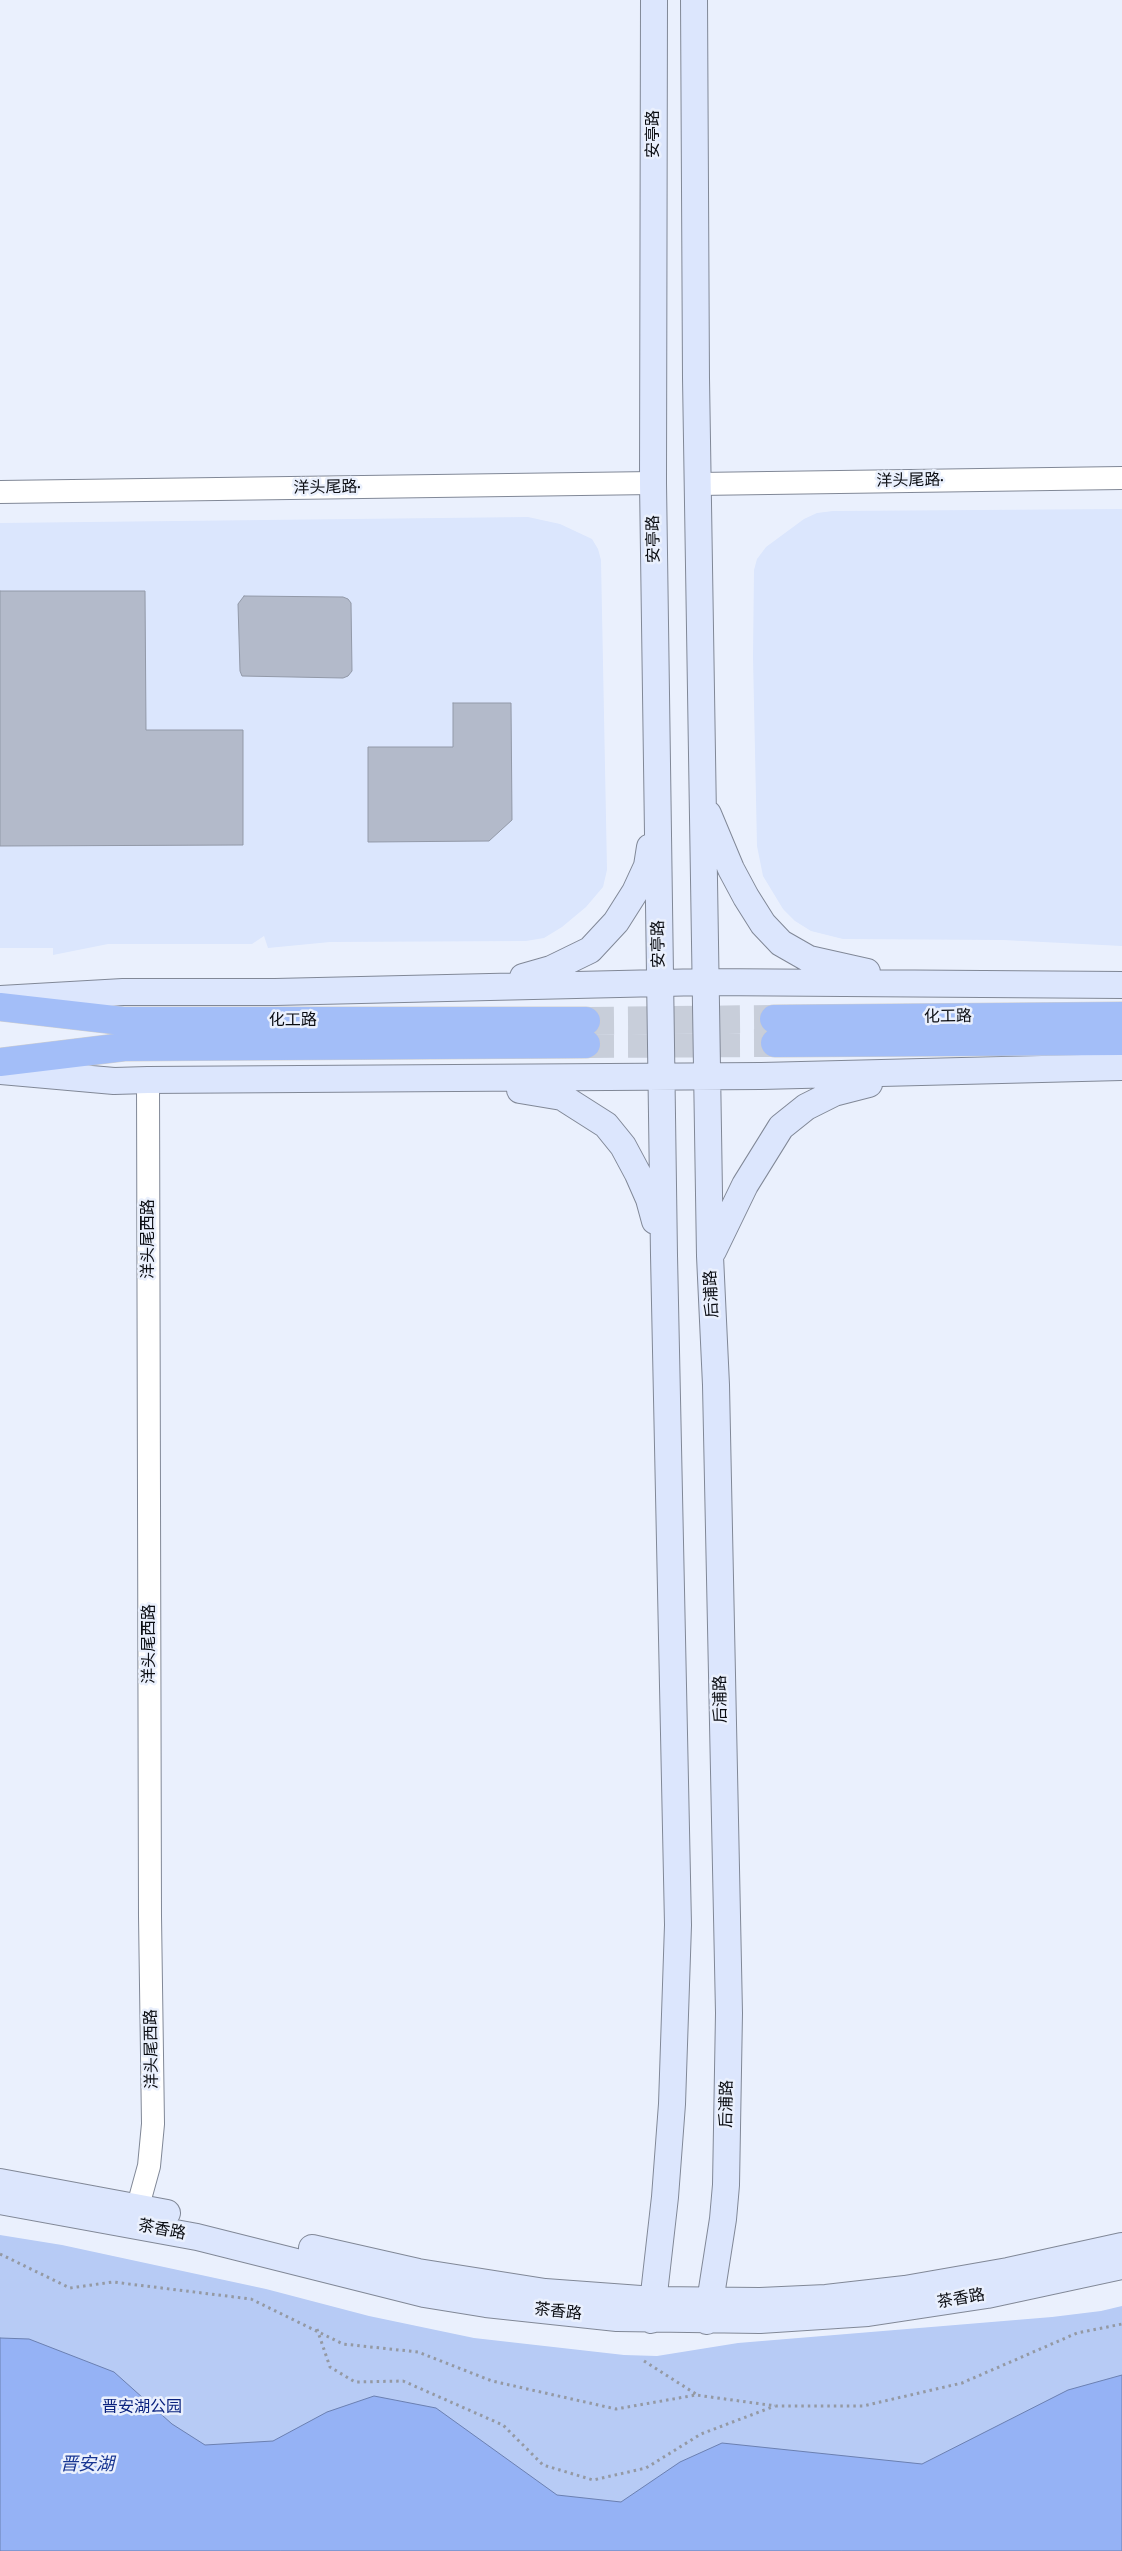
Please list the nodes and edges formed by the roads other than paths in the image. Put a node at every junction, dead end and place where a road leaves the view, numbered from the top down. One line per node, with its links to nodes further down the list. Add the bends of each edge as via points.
1 (654, 0): 4 (main road, 安亭路)
2 (694, 0): 5 (main road)
3 (1122, 478): 5 (street, 洋头尾路·)
4 (653, 483): 6 (street, 洋头尾路·); 8 (main road, 安亭路)
5 (698, 484): 7 (main road)
6 (0, 492)
7 (703, 801): 9 (main road); 11 (main road, via 746,897 763,924 781,943 809,959)
8 (658, 802): 10 (main road, 安亭路); 13 (main road, via 646,866 616,922 590,950 551,969)
9 (705, 982): 10 (main road); 11 (main road); 23 (main road)
10 (660, 983): 13 (main road); 22 (main road, 安亭路)
11 (917, 983): 12 (main road)
12 (1122, 985)
13 (490, 986): 14 (main road, via 123,992)
14 (0, 999)
15 (0, 1007): 18 (highway, 化工路, via 123,1021 586,1033 124,1047)
16 (1122, 1016): 17 (highway, 化工路, via 775,1031)
17 (1122, 1041)
18 (0, 1062)
19 (1122, 1067): 21 (main road)
20 (0, 1071): 25 (main road)
21 (922, 1072): 23 (main road); 27 (main road, via 834,1093 806,1107 782,1127 745,1185)
22 (661, 1077): 23 (main road); 24 (main road); 26 (main road)
23 (708, 1077): 27 (main road, 后浦路)
24 (453, 1078): 25 (main road); 26 (main road, via 562,1097 606,1125 623,1146 638,1174 649,1200)
25 (148, 1080): 30 (street, 洋头尾西路, via 153,2124 148,2166)
26 (664, 1256): 33 (main road, via 678,1925 672,2104)
27 (710, 1256): 34 (main road, 后浦路, via 716,1385 729,2013 726,2185)
28 (0, 2182): 30 (main road, 茶香路)
29 (0, 2201): 33 (main road, 茶香路, via 197,2237 434,2296 520,2308)
30 (138, 2206): 33 (main road, 茶香路, via 435,2275)
31 (1122, 2246): 34 (main road, 茶香路, via 904,2289)
32 (1122, 2266): 34 (main road, 茶香路, via 895,2310 799,2318)
33 (652, 2310): 34 (main road, 茶香路)
34 (709, 2311)

